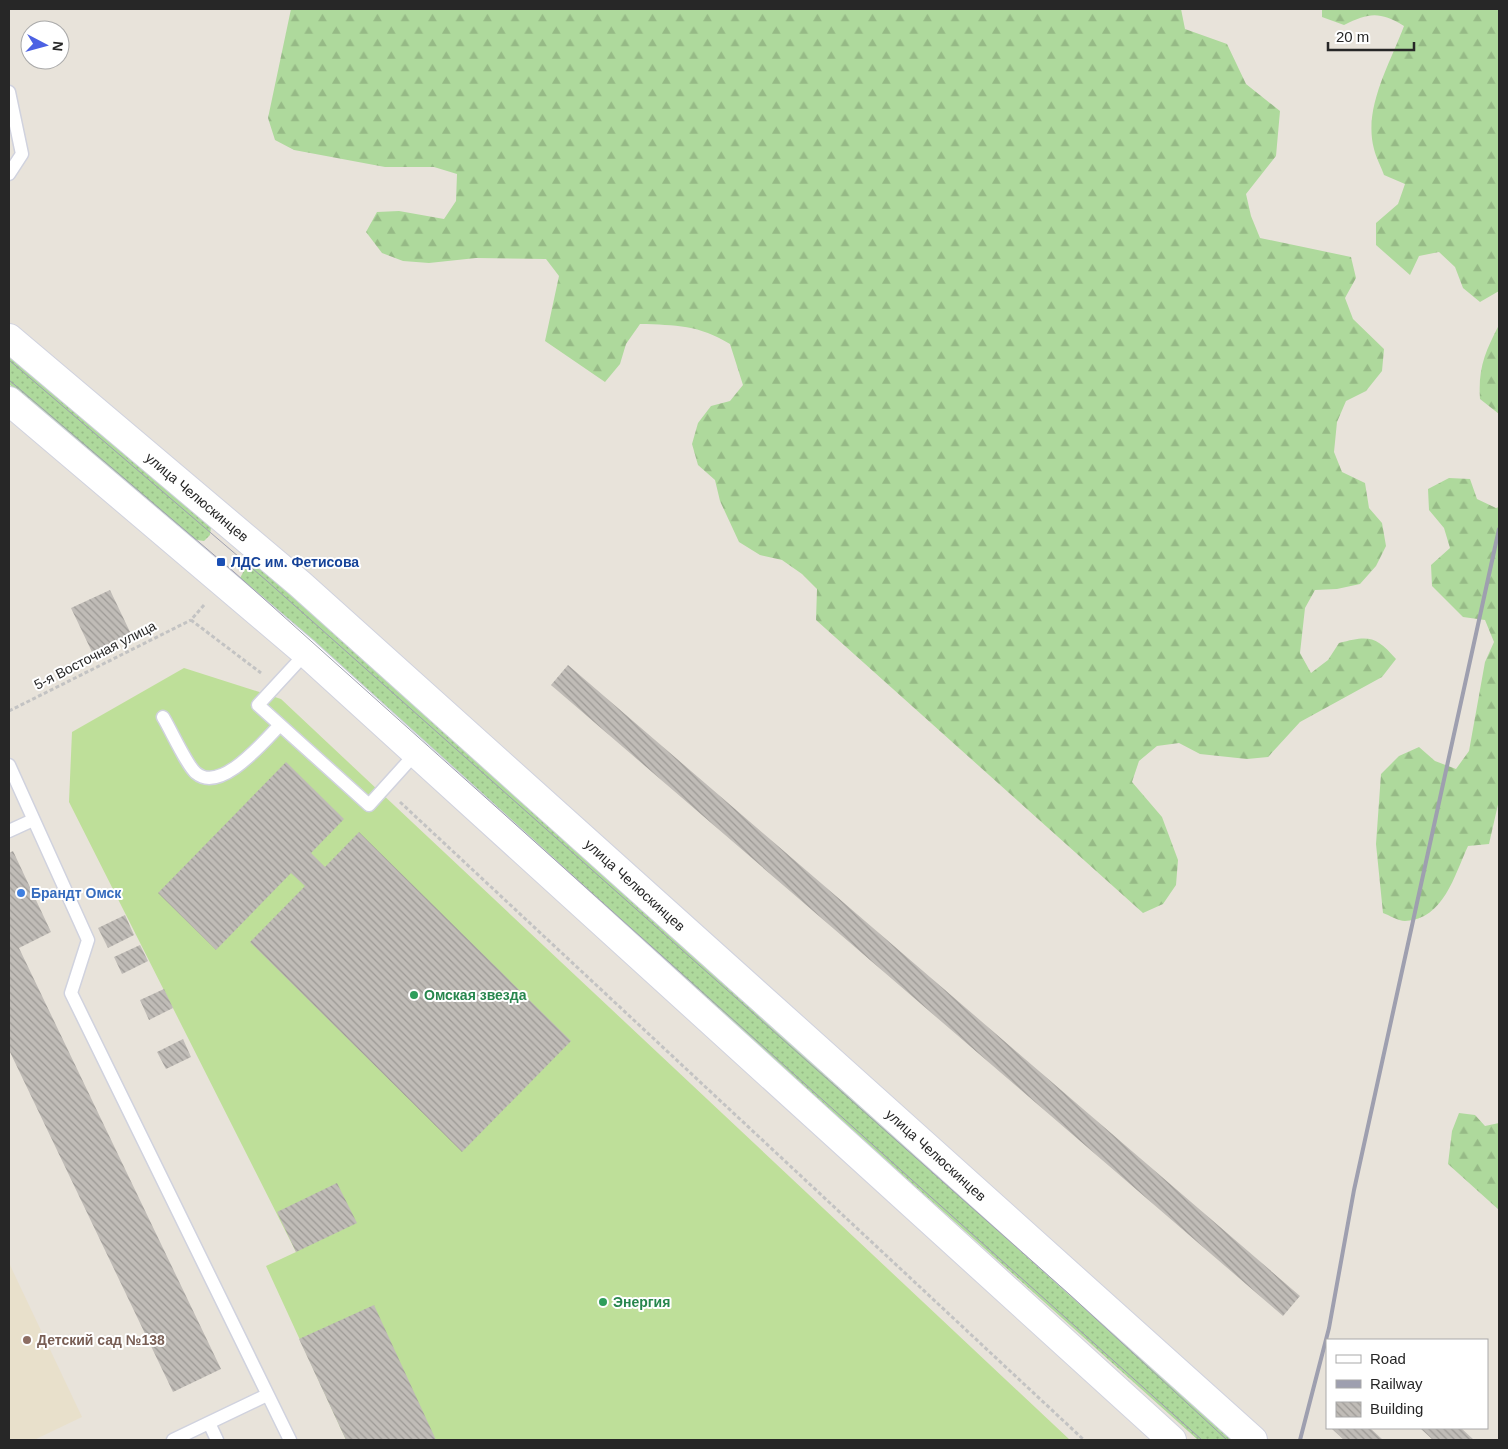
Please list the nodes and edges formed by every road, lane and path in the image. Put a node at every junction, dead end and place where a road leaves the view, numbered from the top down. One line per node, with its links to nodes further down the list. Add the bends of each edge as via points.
1 (9, 92): 3 (lane)
2 (9, 143): 3 (lane)
3 (22, 154): 4 (lane)
4 (9, 174)
5 (9, 338): 26 (main road, улица Челюскинцев, via 300,584)
6 (9, 401): 9 (main road)
7 (206, 602): 8 (path)
8 (191, 620): 10 (path); 11 (path, 5-я Восточная улица)
9 (306, 653): 10 (lane); 14 (main road)
10 (277, 684): 13 (lane, via 258,705)
11 (9, 711)
12 (163, 717): 13 (lane, via 195,773 206,778 237,768)
13 (280, 725): 16 (lane, via 369,805)
14 (416, 753): 16 (lane); 25 (main road)
15 (9, 765): 17 (lane)
16 (385, 788): 24 (path)
17 (33, 820): 18 (lane); 19 (lane, via 88,940 71,993)
18 (9, 831)
19 (267, 1395): 20 (lane); 23 (lane)
20 (209, 1423): 21 (lane); 22 (lane)
21 (173, 1440)
22 (217, 1440)
23 (290, 1440)
24 (1084, 1440)
25 (1172, 1440)
26 (1253, 1440)

